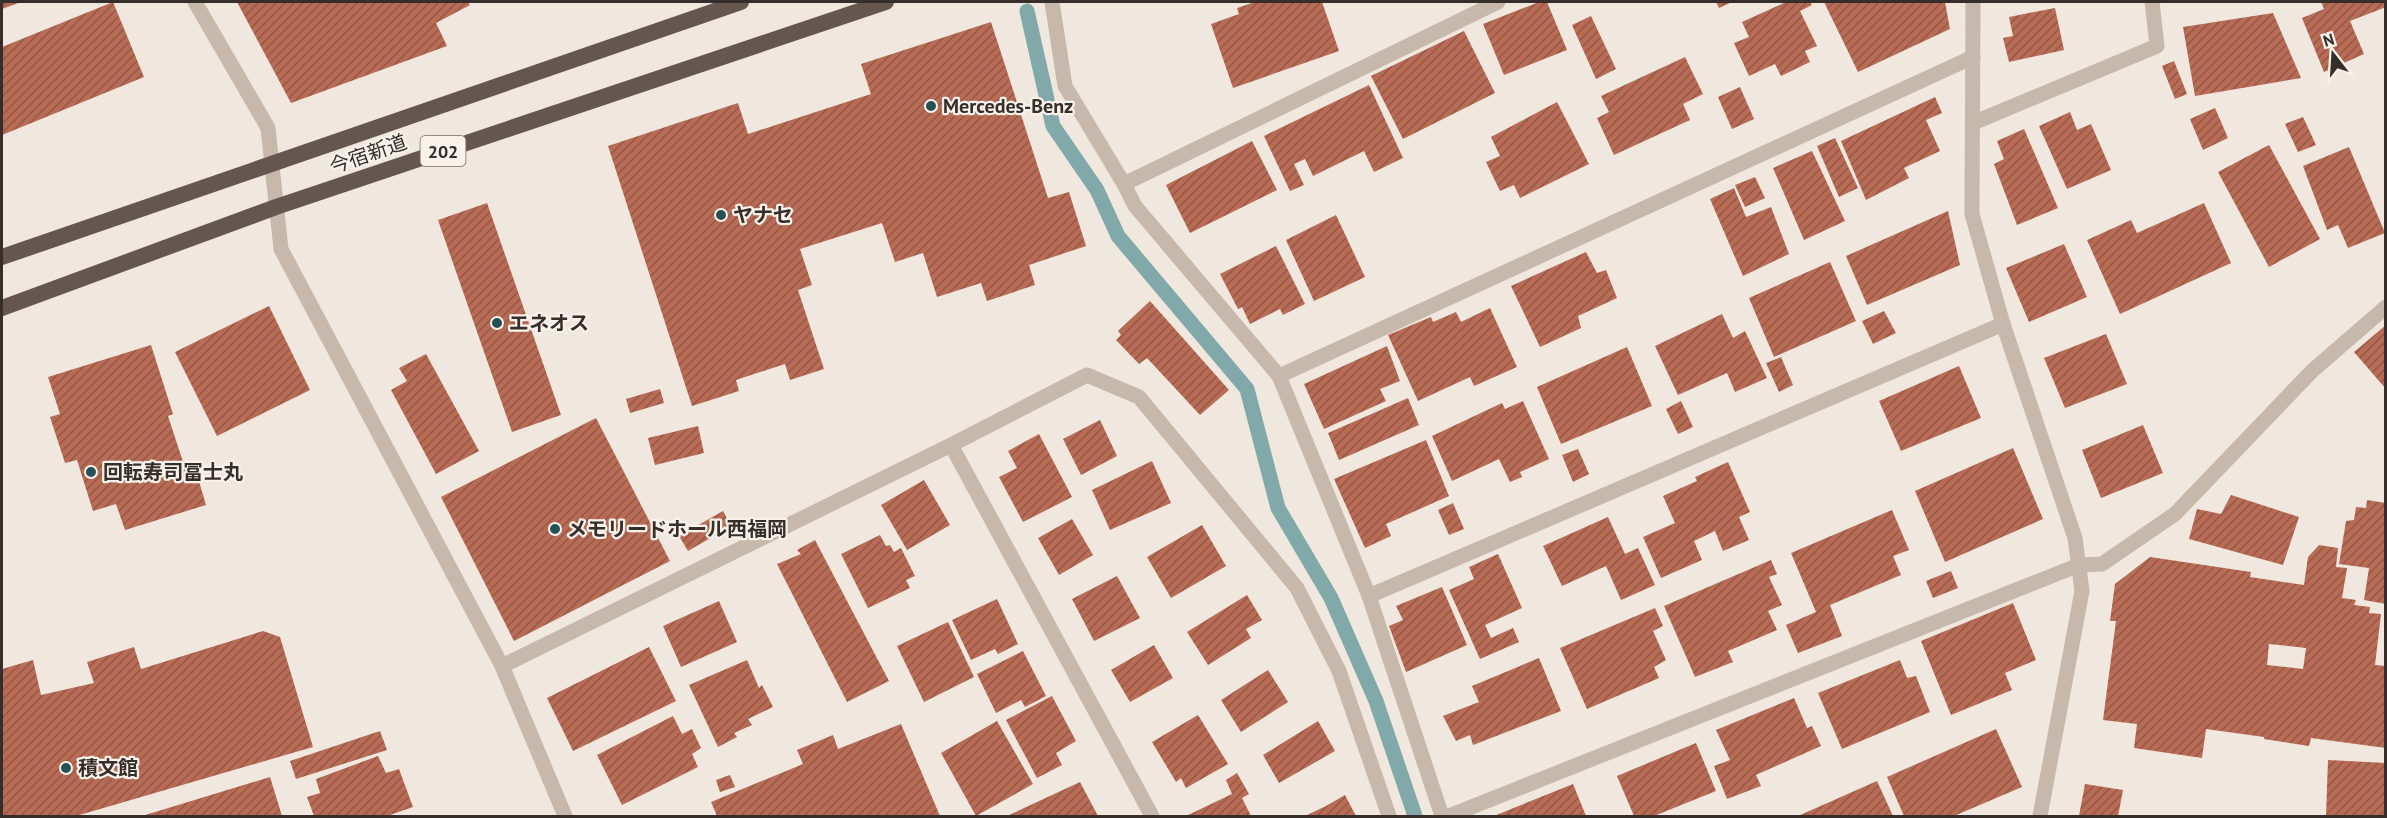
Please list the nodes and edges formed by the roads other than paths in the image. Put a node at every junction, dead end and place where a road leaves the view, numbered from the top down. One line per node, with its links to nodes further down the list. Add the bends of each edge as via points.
1 (195, 2): 10 (street, via 268,128)
2 (741, 2): 10 (highway, 今宿新道 / 202)
3 (886, 2): 12 (highway, 今宿新道 / 202)
4 (1052, 2): 11 (street, via 1065,86)
5 (1498, 2): 11 (street)
6 (1973, 2): 8 (street)
7 (2152, 2): 9 (street, via 2157,46)
8 (1973, 57): 9 (street); 17 (street)
9 (1973, 123): 16 (street, via 1972,214)
10 (272, 164): 12 (street); 13 (highway, 今宿新道 / 202)
11 (1124, 184): 17 (street, via 1135,206)
12 (276, 207): 15 (highway, 今宿新道 / 202); 21 (street, via 281,249)
13 (2, 257)
14 (2385, 307): 19 (street, via 2312,371 2175,514 2102,564)
15 (2, 308)
16 (2003, 324): 19 (street, via 2074,538); 20 (street)
17 (1279, 376): 20 (street)
18 (951, 445): 21 (street); 23 (street); 24 (street, via 1087,375 1139,397 1297,588 1338,671)
19 (2079, 565): 26 (street); 27 (street, via 2082,591)
20 (1369, 596): 25 (street)
21 (502, 666): 22 (street)
22 (565, 816)
23 (1152, 816)
24 (1389, 816)
25 (1442, 816)
26 (1449, 816)
27 (2040, 816)

